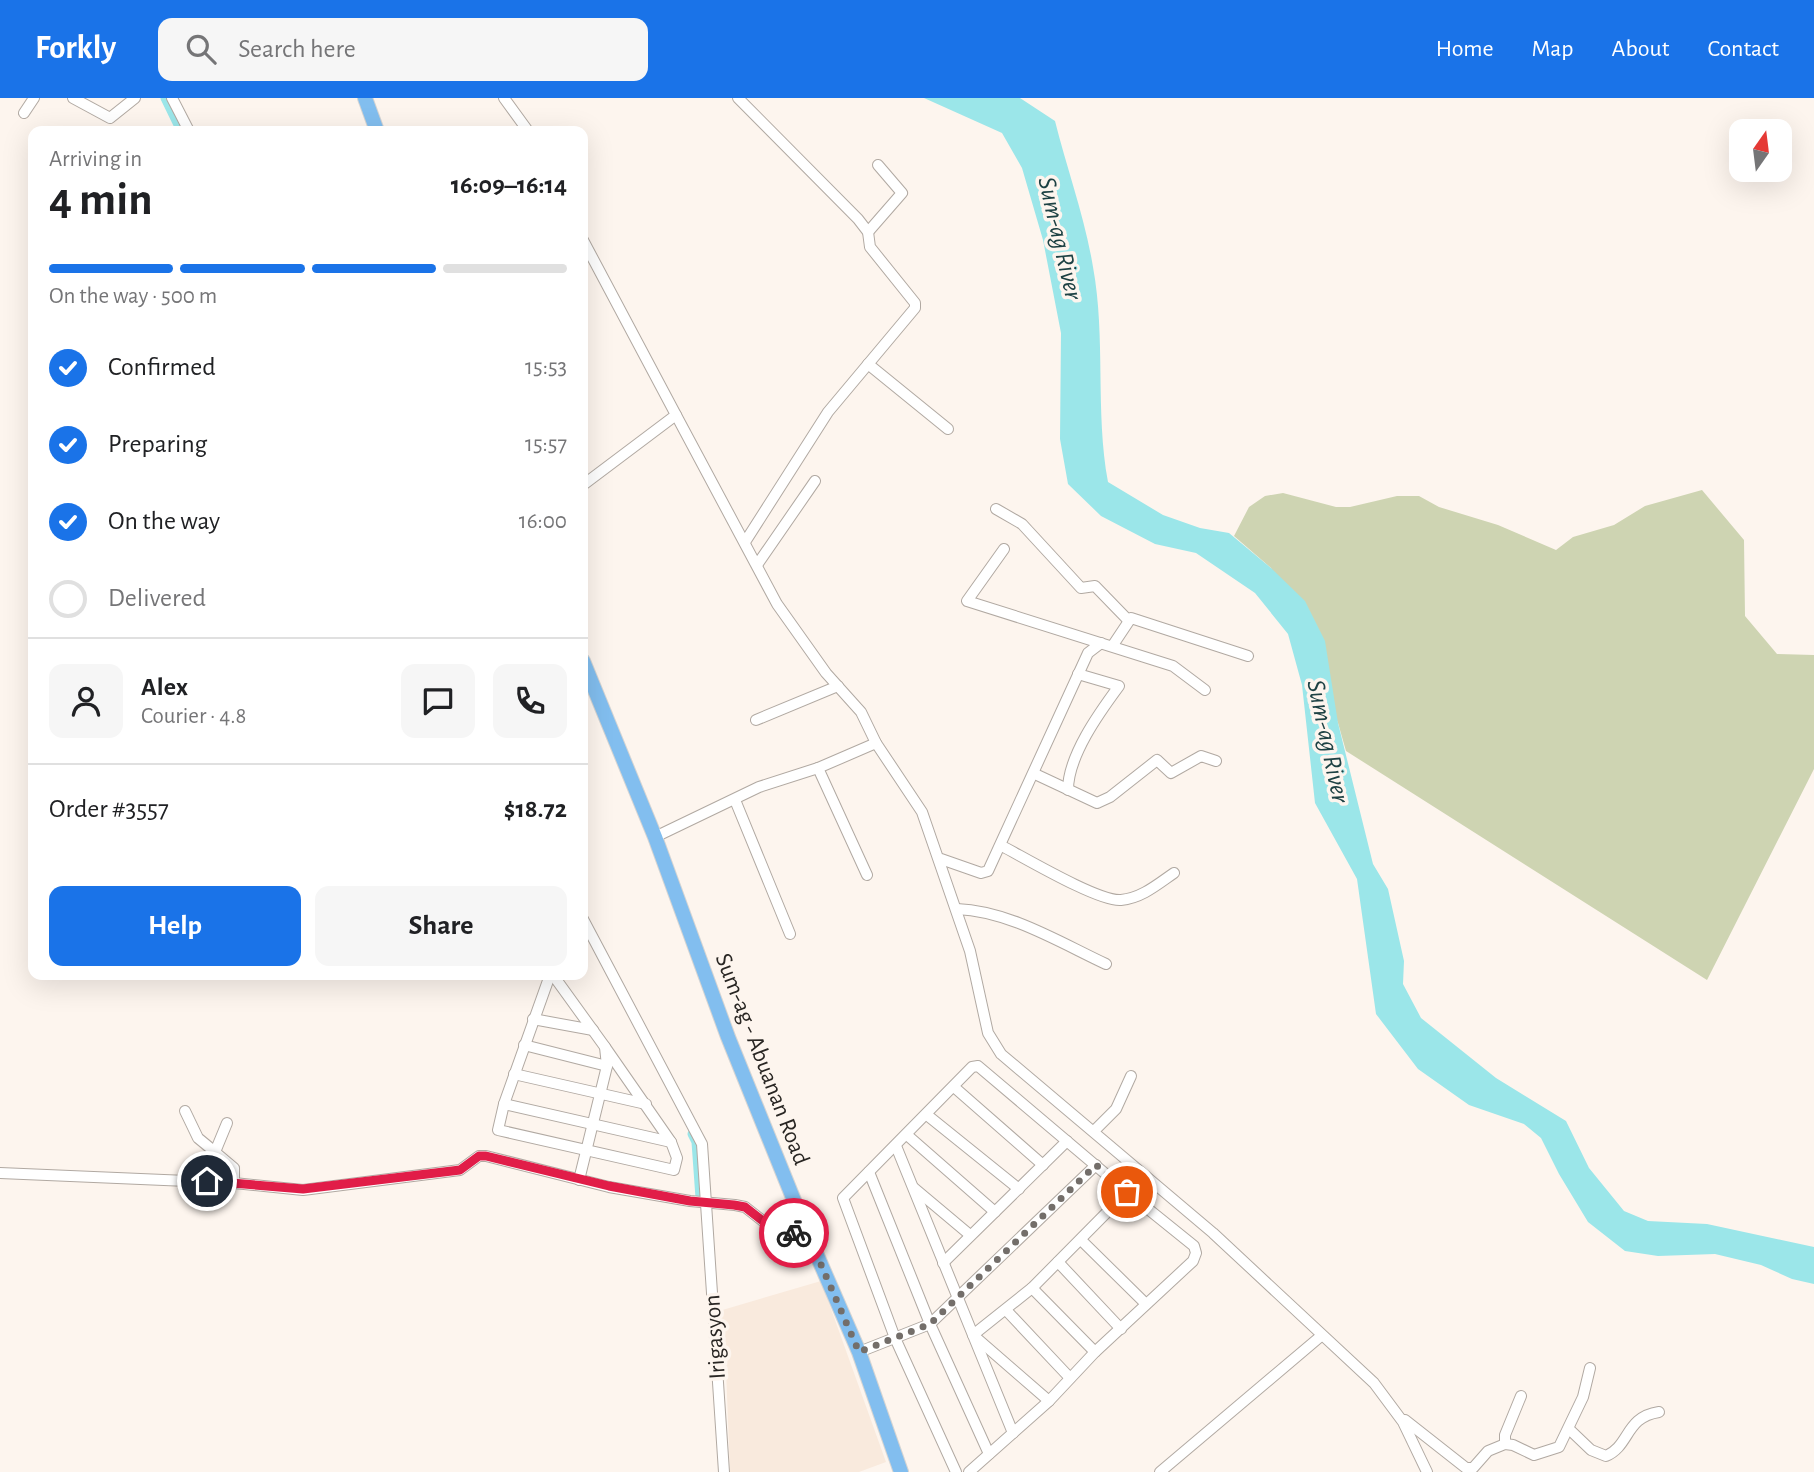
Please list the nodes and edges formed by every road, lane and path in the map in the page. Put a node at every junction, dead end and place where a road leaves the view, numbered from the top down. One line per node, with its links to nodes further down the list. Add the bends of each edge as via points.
1 (34, 98): 8 (street)
2 (73, 98): 3 (street, via 110,118)
3 (135, 98)
4 (172, 98): 9 (street)
5 (365, 98): 10 (main road)
6 (504, 98): 11 (street)
7 (738, 98): 13 (street)
8 (24, 113)
9 (186, 126)
10 (375, 126)
11 (524, 126)
12 (878, 165): 13 (street, via 902,193)
13 (867, 232): 15 (street, via 870,247 915,303)
14 (588, 249): 16 (street)
15 (868, 363): 17 (street); 21 (street, via 828,412)
16 (676, 415): 18 (street); 21 (street)
17 (948, 429)
18 (588, 481)
19 (815, 481): 23 (street)
20 (996, 509): 24 (street, via 1022,524 1081,588 1095,586)
21 (745, 542): 23 (street)
22 (1004, 550): 25 (street, via 967,601)
23 (757, 565): 30 (street, via 783,612)
24 (1128, 621): 26 (street); 27 (street, via 1131,618)
25 (1101, 643): 26 (street); 29 (street, via 1088,653)
26 (1113, 645): 31 (street, via 1181,670)
27 (1248, 656)
28 (588, 674): 39 (main road, Sum-ag - Abuanan Road)
29 (1078, 674): 36 (street); 37 (street, via 1119,686 1094,719 1068,779)
30 (838, 686): 32 (street); 33 (street, via 861,712)
31 (1205, 691)
32 (756, 720)
33 (876, 743): 35 (street); 41 (street, via 922,813)
34 (1216, 761): 37 (street, via 1201,756 1171,773 1155,761 1101,803)
35 (818, 768): 38 (street); 43 (street)
36 (1035, 774): 37 (street); 40 (street)
37 (1068, 790)
38 (735, 800): 39 (street); 46 (street)
39 (655, 837): 83 (main road, Sum-ag - Abuanan Road, via 728,1037)
40 (1002, 846): 41 (street, via 984,873); 42 (street, via 1092,893 1119,901 1143,895)
41 (940, 859): 44 (street)
42 (1174, 873)
43 (867, 875)
44 (957, 909): 47 (street, via 980,910); 65 (street, via 988,1033 1001,1054)
45 (588, 928): 81 (street, Irigasyon, via 702,1144)
46 (790, 934)
47 (1106, 964)
48 (549, 980): 50 (street)
49 (555, 980): 51 (street)
50 (533, 1018): 51 (street); 52 (street)
51 (593, 1030): 53 (street)
52 (524, 1045): 54 (street); 55 (street)
53 (605, 1047): 54 (street); 60 (street)
54 (607, 1066): 58 (street)
55 (514, 1074): 58 (street); 59 (street)
56 (1132, 1076): 65 (street, via 1116,1108)
57 (954, 1087): 62 (street); 67 (street, via 978,1066); 72 (street)
58 (601, 1094): 60 (street); 63 (street)
59 (503, 1104): 63 (street); 70 (street, via 499,1132)
60 (646, 1104): 68 (street)
61 (185, 1111): 71 (street, via 198,1138)
62 (927, 1115): 66 (street); 79 (street)
63 (593, 1123): 68 (street); 70 (street)
64 (227, 1124): 71 (street)
65 (1094, 1131): 95 (street, via 1249,1266)
66 (907, 1135): 69 (street); 82 (street)
67 (1067, 1141): 72 (street); 73 (street)
68 (671, 1142): 70 (street, via 677,1158 674,1170)
69 (897, 1146): 74 (street); 78 (street)
70 (587, 1151): 76 (street)
71 (215, 1152): 77 (street, via 233,1168)
72 (1043, 1165): 79 (street)
73 (1096, 1165): 80 (street); 89 (street)
74 (869, 1172): 92 (street); 96 (street, via 846,1194 844,1207)
75 (0, 1173): 77 (street)
76 (579, 1180): 77 (street, via 479,1156 460,1170 303,1189); 81 (street)
77 (234, 1183)
78 (912, 1186): 84 (street); 87 (street)
79 (1019, 1189): 82 (street)
80 (1127, 1192): 85 (street); 90 (street, via 1196,1252 1193,1261)
81 (704, 1202): 83 (street, via 745,1207 777,1232); 109 (street, Irigasyon)
82 (995, 1212): 84 (street)
83 (806, 1230): 97 (main road, Sum-ag - Abuanan Road)
84 (970, 1235): 87 (street)
85 (1081, 1240): 86 (street); 90 (street)
86 (1059, 1262): 88 (street); 93 (street)
87 (943, 1263): 89 (street)
88 (1032, 1288): 91 (street); 98 (street)
89 (958, 1300): 92 (street); 94 (street)
90 (1146, 1304): 93 (street)
91 (1006, 1310): 94 (street); 100 (street)
92 (930, 1324): 96 (street); 108 (street)
93 (1121, 1329): 98 (street)
94 (973, 1335): 102 (street); 106 (street)
95 (1321, 1336): 104 (street, via 1374,1383); 113 (street)
96 (895, 1338): 97 (street); 111 (street)
97 (859, 1352): 110 (main road, Sum-ag - Abuanan Road)
98 (1095, 1352): 100 (street)
99 (1590, 1368): 105 (street)
100 (1070, 1378): 102 (street)
101 (1521, 1396): 107 (street)
102 (1049, 1401): 106 (street)
103 (1659, 1412): 105 (street, via 1639,1418 1606,1456 1591,1450)
104 (1398, 1415): 107 (street, via 1466,1468); 114 (street)
105 (1569, 1429): 107 (street, via 1559,1447 1538,1455)
106 (1013, 1433): 108 (street)
107 (1505, 1444)
108 (989, 1454): 112 (street)
109 (724, 1472)
110 (901, 1472)
111 (956, 1472)
112 (970, 1472)
113 (1160, 1472)
114 (1427, 1472)

